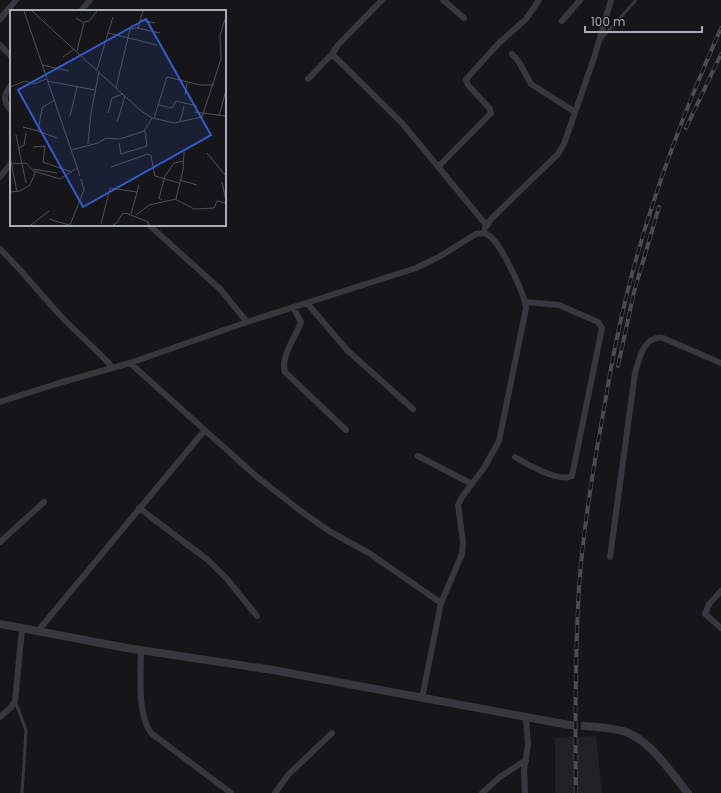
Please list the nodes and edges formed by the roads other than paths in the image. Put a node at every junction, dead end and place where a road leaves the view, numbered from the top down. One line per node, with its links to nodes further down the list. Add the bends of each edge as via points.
1 (16, 0): 11 (street)
2 (90, 0): 9 (street)
3 (382, 0): 15 (street)
4 (443, 0): 10 (street)
5 (539, 0): 23 (street, via 526,19 499,43 466,80 491,113)
6 (580, 0): 12 (street)
7 (611, 0): 13 (street)
8 (636, 0): 13 (lane)
9 (83, 10)
10 (464, 18)
11 (0, 19)
12 (562, 21)
13 (599, 40): 21 (street)
14 (0, 45): 17 (street)
15 (332, 54): 18 (street); 23 (street, via 402,123)
16 (512, 54): 21 (street, via 531,84)
17 (10, 55)
18 (308, 79)
19 (10, 87): 20 (street, via 4,96 4,102)
20 (10, 109)
21 (575, 112): 26 (street, via 558,154)
22 (10, 164): 24 (street)
23 (438, 167): 26 (street)
24 (0, 177)
25 (150, 226): 32 (street, via 220,289)
26 (486, 226): 27 (street)
27 (482, 232): 29 (street, via 491,237 502,252); 30 (street, via 416,268)
28 (0, 249): 35 (street)
29 (525, 302): 41 (street, via 559,305 598,322 602,328 572,476 564,477 542,472); 42 (street, via 525,315 499,441)
30 (307, 303): 31 (street); 37 (street, via 348,350)
31 (293, 308): 32 (street); 38 (street, via 300,322 285,359 285,372)
32 (247, 322): 33 (street)
33 (130, 363): 35 (street); 39 (street)
34 (721, 363): 46 (street, via 663,338 657,337 645,346 635,373)
35 (113, 368): 36 (street)
36 (0, 402)
37 (413, 409)
38 (346, 430)
39 (204, 431): 44 (street); 48 (street, via 302,512 329,531 369,553)
40 (418, 456): 42 (street)
41 (515, 457)
42 (472, 484): 48 (street, via 458,505 462,554)
43 (44, 502): 45 (street)
44 (139, 508): 49 (street, via 217,569); 53 (street)
45 (0, 542)
46 (610, 557)
47 (721, 591): 51 (street, via 709,604 705,614)
48 (440, 603): 55 (street)
49 (257, 616)
50 (0, 624): 52 (street)
51 (721, 628)
52 (22, 629): 53 (street); 56 (street)
53 (37, 632): 54 (street)
54 (141, 650): 55 (street, via 273,670); 64 (street, via 142,710 150,733)
55 (422, 698): 58 (street)
56 (15, 701): 57 (street); 63 (lane, via 26,730)
57 (0, 717)
58 (526, 718): 59 (street); 62 (street)
59 (569, 725)
60 (585, 726): 68 (street, via 624,731 636,737 659,758)
61 (332, 733): 65 (street, via 288,775)
62 (526, 760): 66 (street); 67 (street)
63 (22, 793)
64 (231, 793)
65 (275, 793)
66 (482, 793)
67 (525, 793)
68 (688, 793)

